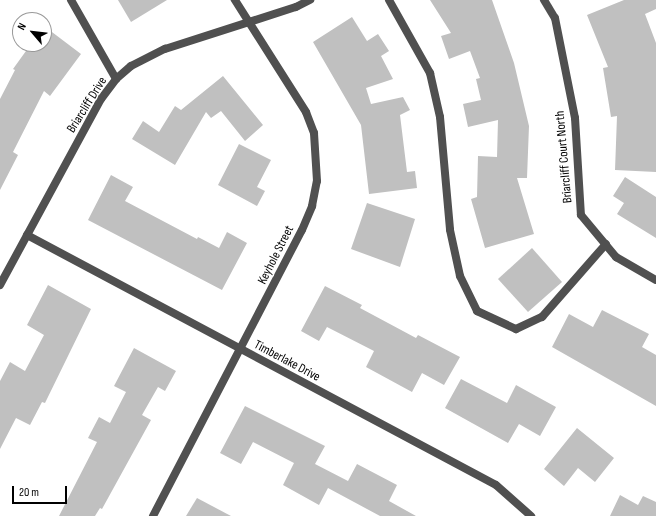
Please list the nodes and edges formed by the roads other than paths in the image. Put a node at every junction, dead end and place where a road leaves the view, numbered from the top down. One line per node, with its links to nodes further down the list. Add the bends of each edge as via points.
1 (71, 0): 7 (street)
2 (235, 0): 6 (street, Keyhole Street)
3 (310, 0): 6 (street, Briarcliff Drive, via 296,7)
4 (390, 0): 9 (street, via 430,73 440,117 450,230 460,276 477,311 516,329 542,317)
5 (544, 0): 9 (street, Briarcliff Court North, via 555,18 575,118 581,216)
6 (248, 21): 7 (street, Briarcliff Drive, via 143,59); 12 (street, Keyhole Street, via 306,112 314,133 317,181 312,206 302,230)
7 (116, 79): 8 (street, Briarcliff Drive, via 101,99)
8 (27, 235): 11 (street, Briarcliff Drive); 12 (street, Timberlake Drive)
9 (606, 244): 10 (street, Briarcliff Court North, via 616,257)
10 (656, 280)
11 (0, 285)
12 (240, 350): 13 (street, Keyhole Street); 14 (street, Timberlake Drive, via 496,485)
13 (153, 516)
14 (531, 516)

